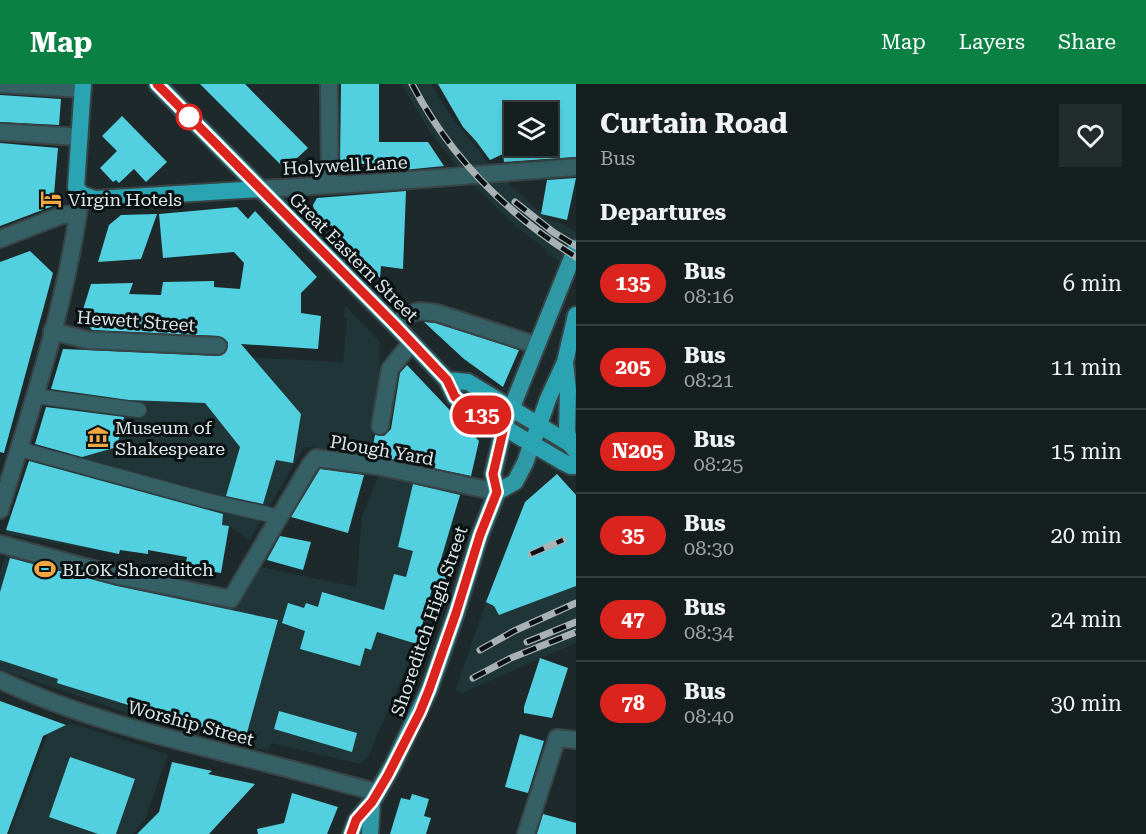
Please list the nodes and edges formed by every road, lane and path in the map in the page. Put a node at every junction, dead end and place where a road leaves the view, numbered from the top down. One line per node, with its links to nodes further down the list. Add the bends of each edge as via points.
1 (0, 84): 4 (street)
2 (157, 84): 9 (highway, Great Eastern Street)
3 (329, 84): 8 (street)
4 (83, 86): 6 (highway)
5 (0, 132): 6 (street)
6 (80, 137): 10 (highway, via 76,187)
7 (576, 167): 8 (street, Holywell Lane)
8 (330, 185): 9 (street, Holywell Lane)
9 (261, 189): 10 (highway, Holywell Lane, via 95,199); 15 (highway, Great Eastern Street)
10 (81, 194): 11 (street)
11 (78, 214): 12 (street, via 62,215); 16 (street)
12 (0, 239)
13 (576, 248): 18 (main road, Shoreditch High Street)
14 (576, 315): 20 (highway, Shoreditch High Street)
15 (395, 325): 17 (highway, Great Eastern Street); 18 (street, via 419,311 437,313)
16 (52, 332): 19 (street, Hewett Street, via 87,340); 22 (street)
17 (411, 343): 21 (highway, Great Eastern Street); 26 (street, via 390,369)
18 (536, 345): 23 (main road, Shoreditch High Street)
19 (218, 346)
20 (565, 362): 25 (highway, Shoreditch High Street); 29 (highway, via 567,431)
21 (447, 380): 23 (highway, via 468,382); 27 (highway, Great Eastern Street, via 462,403)
22 (35, 396): 24 (street); 30 (street)
23 (511, 408): 25 (highway); 27 (main road, Shoreditch High Street)
24 (139, 410)
25 (538, 425): 28 (highway, Shoreditch High Street); 29 (highway)
26 (380, 426)
27 (504, 427): 28 (highway, Great Eastern Street); 32 (main road, Shoreditch High Street, via 493,474)
28 (532, 443): 31 (highway, Great Eastern Street); 32 (main road, Shoreditch High Street, via 515,482)
29 (573, 448)
30 (19, 449): 33 (street); 34 (street)
31 (576, 466)
32 (497, 492): 34 (street, Plough Yard, via 377,466 316,458); 38 (main road, Shoreditch High Street, via 429,690 404,746)
33 (0, 510)
34 (279, 517): 35 (street, Plough Yard, via 231,599 110,574)
35 (0, 544)
36 (0, 680): 38 (street, Worship Street, via 63,707)
37 (576, 740): 41 (street, via 557,738)
38 (374, 797): 39 (main road, Shoreditch High Street, via 356,820); 40 (main road)
39 (351, 834)
40 (370, 834)
41 (526, 834)

